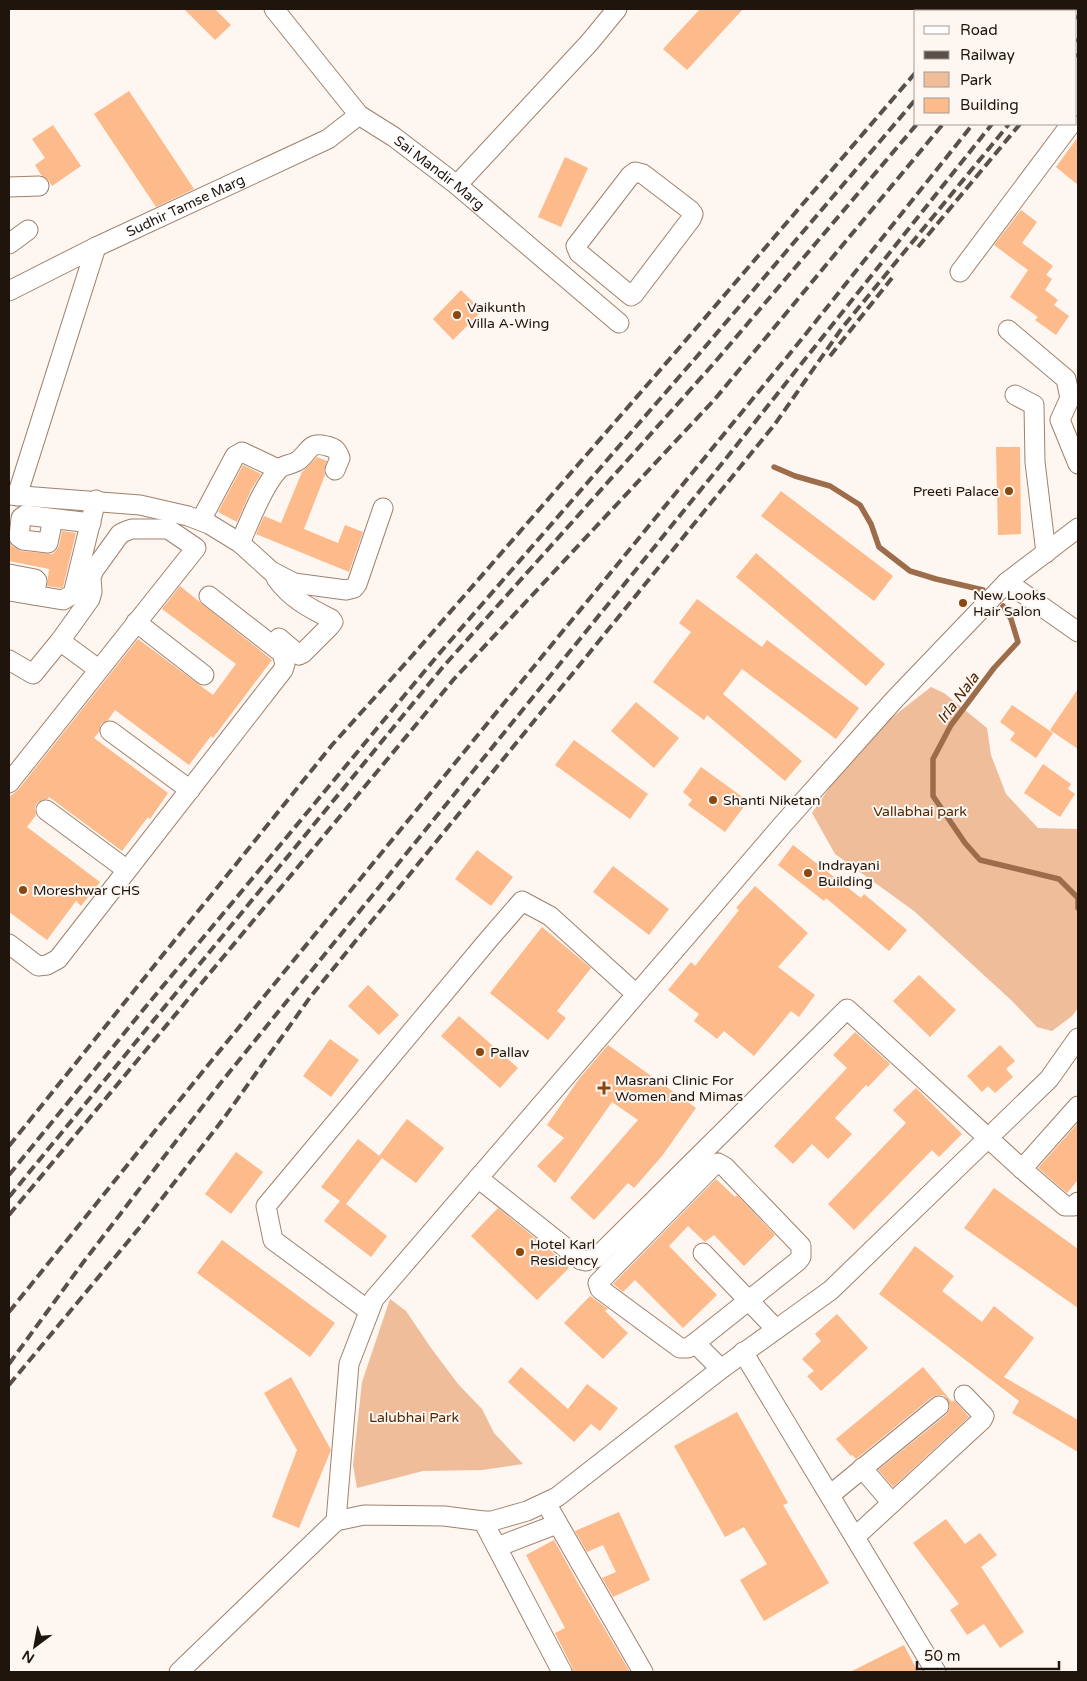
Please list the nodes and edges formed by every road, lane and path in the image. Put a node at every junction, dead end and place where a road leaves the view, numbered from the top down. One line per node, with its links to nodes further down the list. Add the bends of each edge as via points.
1 (274, 9): 3 (street, Sai Mandir Marg)
2 (617, 9): 5 (street)
3 (359, 115): 5 (street, Sai Mandir Marg); 10 (street, Sudhir Tamse Marg, via 328,140)
4 (1070, 125): 11 (street)
5 (457, 185): 14 (street, Sai Mandir Marg)
6 (39, 186): 7 (street)
7 (9, 187)
8 (28, 230): 9 (street)
9 (9, 244)
10 (96, 247): 13 (street, Sudhir Tamse Marg); 21 (street)
11 (960, 272)
12 (603, 274): 12 (street, via 629,295 634,294 691,220 692,211 643,174 632,174 576,246 579,253); 14 (street)
13 (9, 291)
14 (587, 296): 15 (street, Sai Mandir Marg)
15 (619, 323)
16 (1008, 330): 18 (street, via 1066,379 1070,398 1060,420)
17 (1014, 395): 29 (street, via 1034,405 1035,462)
18 (1078, 464)
19 (278, 469): 20 (street, via 298,461 314,444 319,444 337,451 340,458); 25 (street, via 244,453 235,456); 28 (street, via 258,500)
20 (335, 470)
21 (13, 496): 22 (street)
22 (96, 500): 25 (street, via 140,505); 26 (street)
23 (383, 508): 30 (street, via 354,588 346,590 294,583)
24 (53, 519): 26 (street)
25 (201, 520): 28 (street)
26 (91, 523): 34 (street, via 73,594 63,600)
27 (1078, 528): 29 (street)
28 (240, 543): 30 (street)
29 (1046, 553): 32 (street)
30 (271, 571): 38 (street, via 289,594 333,622 299,655)
31 (9, 574): 34 (street, via 35,579)
32 (1007, 582): 37 (street); 49 (street, via 888,707)
33 (9, 591): 34 (street)
34 (34, 595)
35 (209, 596): 45 (street, via 282,653 286,664)
36 (136, 622): 39 (street, via 196,548 168,528 132,529 120,534 91,576 90,599); 41 (street); 42 (street)
37 (1078, 632)
38 (274, 634)
39 (60, 641): 40 (street, via 35,674); 41 (street)
40 (9, 660)
41 (98, 669): 44 (street)
42 (204, 675)
43 (110, 731): 45 (street)
44 (12, 766)
45 (190, 790): 47 (street)
46 (46, 810): 47 (street)
47 (127, 870): 48 (street, via 58,959 38,966)
48 (9, 944)
49 (636, 994): 54 (street); 60 (street, via 550,916 522,902 489,939 266,1206 273,1240)
50 (1078, 1038): 52 (street, via 1049,1079)
51 (1078, 1106): 53 (street)
52 (989, 1137): 53 (street); 56 (street, via 847,1009); 61 (street, via 831,1290)
53 (1022, 1169): 55 (street, via 1065,1206 1074,1206)
54 (478, 1178): 57 (street, via 581,1260); 60 (street, via 374,1299)
55 (1078, 1202)
56 (663, 1203): 57 (street); 59 (street, via 712,1166 721,1164 802,1246 798,1261)
57 (617, 1249): 62 (street, via 598,1283 600,1289 677,1347 685,1349)
58 (703, 1253): 59 (street)
59 (749, 1300): 61 (street); 62 (street)
60 (369, 1311): 72 (street, via 349,1364)
61 (776, 1329): 63 (street)
62 (695, 1343): 64 (street)
63 (743, 1352): 64 (street); 68 (street)
64 (721, 1369): 69 (street)
65 (964, 1395): 70 (street, via 984,1416 982,1420)
66 (939, 1406): 67 (street)
67 (862, 1468): 68 (street); 70 (street)
68 (830, 1495): 74 (street)
69 (546, 1503): 71 (street); 73 (street)
70 (892, 1503): 74 (street)
71 (500, 1518): 72 (street, via 364,1515); 75 (street); 75 (street)
72 (336, 1521): 76 (street)
73 (557, 1524): 75 (street); 78 (street)
74 (855, 1537): 79 (street)
75 (512, 1541): 77 (street)
76 (179, 1672)
77 (562, 1672)
78 (643, 1672)
79 (936, 1672)

